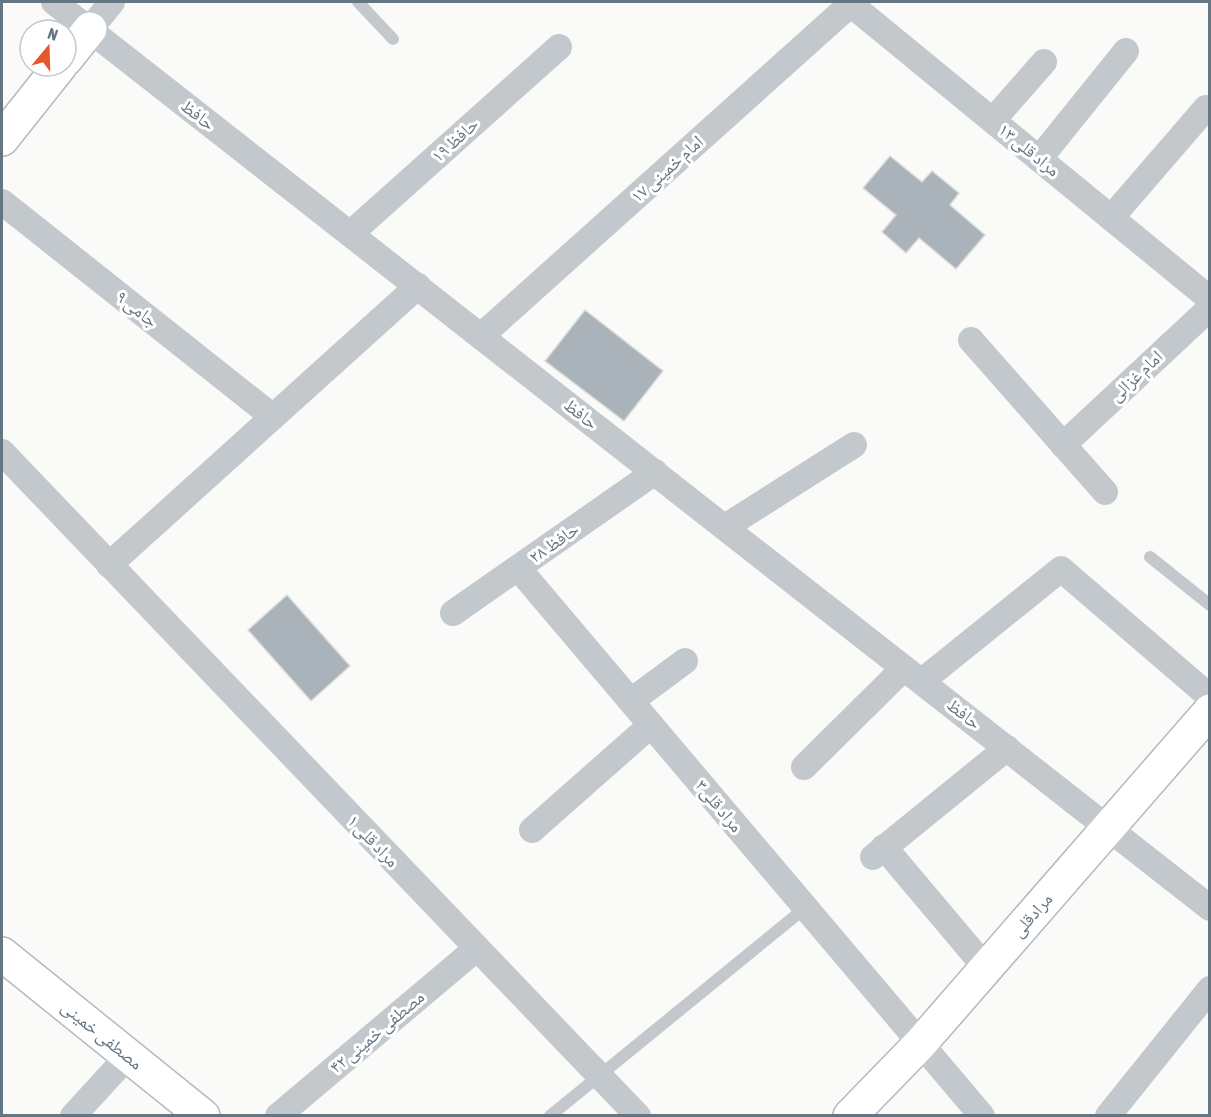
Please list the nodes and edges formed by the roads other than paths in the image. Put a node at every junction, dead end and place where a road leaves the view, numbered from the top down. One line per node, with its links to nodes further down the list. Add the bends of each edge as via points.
1 (54, 2): 5 (street, حافظ)
2 (112, 2): 5 (street)
3 (358, 2): 6 (lane)
4 (851, 2): 13 (street, مراد قلی ۱۳); 22 (street, امام خمینی ۱۷)
5 (90, 29): 7 (street); 18 (street, حافظ)
6 (393, 39)
7 (78, 44)
8 (559, 47): 18 (street, حافظ ۱۹)
9 (1125, 51): 15 (street)
10 (1044, 62): 13 (street)
11 (50, 78): 14 (street)
12 (1206, 108): 17 (street)
13 (993, 120): 15 (street, مراد قلی ۱۳)
14 (2, 139)
15 (1040, 159): 17 (street, مراد قلی ۱۳)
16 (2, 202): 24 (street, جامی ۹)
17 (1111, 218): 20 (street, مراد قلی ۱۳)
18 (350, 234): 19 (street, حافظ)
19 (418, 286): 22 (street, حافظ); 24 (street)
20 (1209, 299)
21 (1209, 308): 26 (street, امام غزالی)
22 (480, 336): 28 (street, حافظ)
23 (970, 340): 26 (street)
24 (273, 417): 32 (street)
25 (854, 445): 30 (street)
26 (1063, 445): 29 (street)
27 (2, 452): 32 (street, مراد قلی ۱)
28 (655, 472): 30 (street, حافظ); 33 (street, حافظ ۲۸)
29 (1105, 492)
30 (725, 527): 37 (street, حافظ)
31 (1150, 557): 34 (lane)
32 (110, 565): 48 (street, مراد قلی ۱)
33 (518, 568): 35 (street, حافظ ۲۸); 39 (street, مراد قلی۳)
34 (1209, 605)
35 (453, 613)
36 (685, 661): 39 (street)
37 (913, 674): 38 (street, via 1061,569); 42 (street, حافظ); 43 (street)
38 (1209, 697)
39 (631, 701): 41 (street, مراد قلی۳)
40 (1209, 711): 44 (street, مرادقلی)
41 (651, 725): 45 (street); 46 (street, مراد قلی۳)
42 (1007, 748): 44 (street, حافظ); 50 (street, via 878,852)
43 (804, 767)
44 (1108, 827): 47 (street, حافظ); 50 (street, مرادقلی)
45 (532, 830)
46 (805, 908): 52 (street, مراد قلی۳); 54 (lane)
47 (1209, 908)
48 (476, 949): 54 (street, مراد قلی ۱); 57 (street, مصطفی خمینی ۴۲)
49 (2, 954): 53 (street, مصطفی خمینی)
50 (986, 968): 52 (street, مرادقلی)
51 (1209, 989): 62 (street)
52 (920, 1044): 60 (street, مرادقلی); 61 (street, مراد قلی۳)
53 (128, 1056): 55 (street); 56 (street, مصطفی خمینی)
54 (599, 1075): 58 (lane); 59 (street, مراد قلی ۱)
55 (73, 1116)
56 (203, 1116)
57 (278, 1116)
58 (550, 1116)
59 (638, 1116)
60 (850, 1116)
61 (982, 1116)
62 (1108, 1116)

